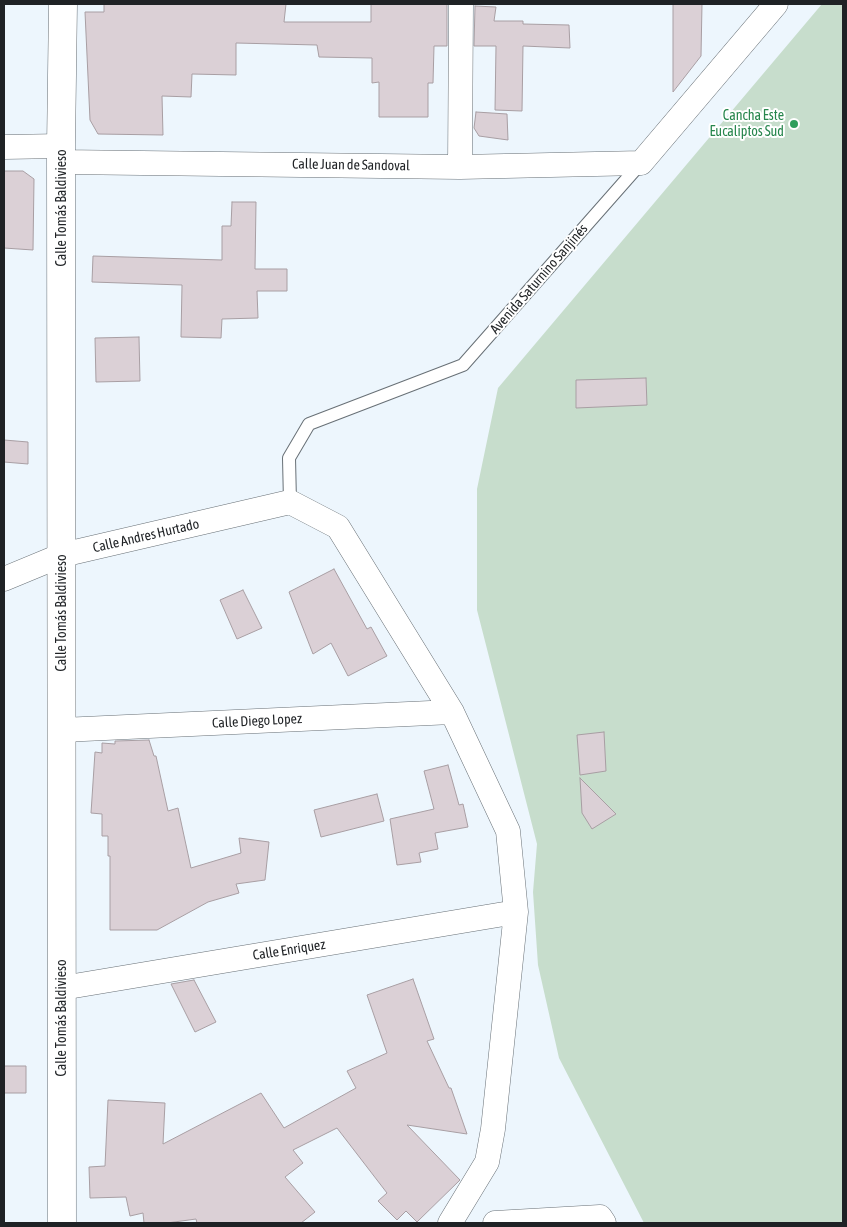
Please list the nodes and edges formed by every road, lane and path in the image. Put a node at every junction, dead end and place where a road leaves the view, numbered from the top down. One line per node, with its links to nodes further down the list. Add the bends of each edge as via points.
1 (63, 4): 5 (street, Calle Tomás Baldivieso)
2 (461, 4): 7 (street)
3 (776, 4): 6 (street, Avenida Saturnino Sanjinés)
4 (4, 147): 5 (street, Calle Juan de Sandoval)
5 (62, 154): 7 (street, Calle Juan de Sandoval); 9 (street, Calle Tomás Baldivieso)
6 (640, 163): 7 (street, Calle Juan de Sandoval); 8 (lane, Avenida Saturnino Sanjinés, via 463,366 309,424 289,458)
7 (460, 167)
8 (290, 502): 9 (street, Calle Andres Hurtado); 11 (street, via 338,526)
9 (62, 555): 10 (street, Calle Andres Hurtado); 12 (street, Calle Tomás Baldivieso)
10 (4, 580)
11 (452, 712): 12 (street, Calle Diego Lopez); 13 (street, via 508,831)
12 (62, 730): 14 (street, Calle Tomás Baldivieso)
13 (516, 912): 14 (street, Calle Enriquez); 17 (street, via 487,1162)
14 (62, 988): 16 (street, Calle Tomás Baldivieso)
15 (602, 1220): 18 (street)
16 (62, 1223)
17 (450, 1223)
18 (495, 1223)

